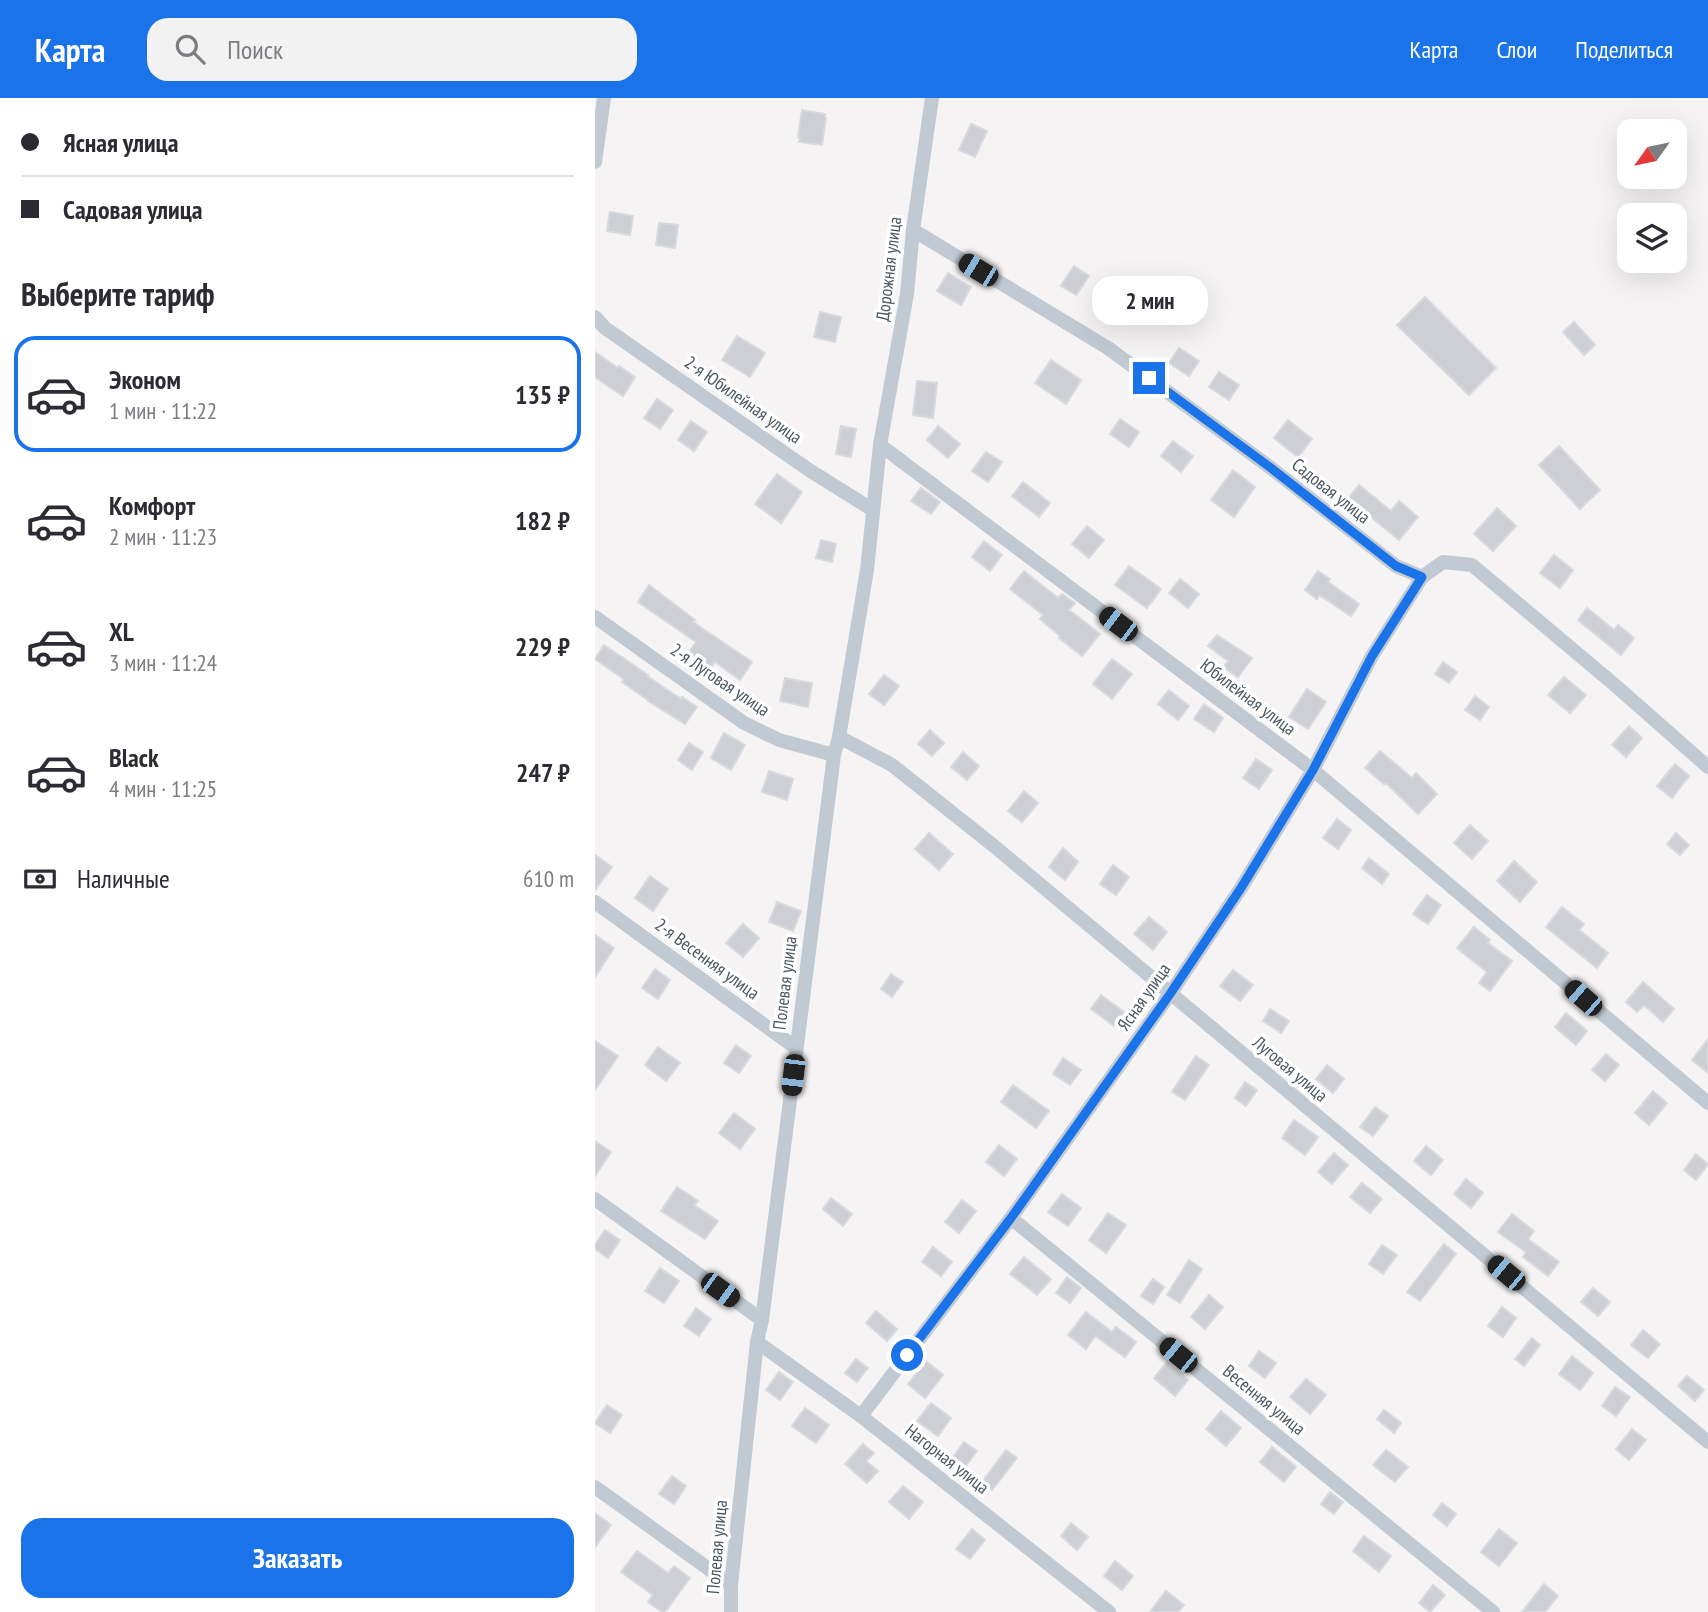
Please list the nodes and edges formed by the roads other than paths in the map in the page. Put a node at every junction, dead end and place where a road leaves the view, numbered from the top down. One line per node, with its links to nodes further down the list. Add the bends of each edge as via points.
1 (604, 98): 3 (street)
2 (932, 98): 4 (street, Дорожная улица)
3 (595, 162)
4 (913, 230): 6 (street, Дорожная улица, via 907,294); 8 (street, Садовая улица, via 1108,348 1396,566)
5 (595, 317): 7 (street, 2-я Юбилейная улица, via 718,407)
6 (880, 445): 7 (street, Полевая улица); 13 (street, Юбилейная улица)
7 (873, 510): 10 (street, Полевая улица)
8 (1422, 577): 12 (street, via 1443,562 1472,565); 13 (street, Ясная улица, via 1372,656)
9 (595, 617): 11 (street, 2-я Луговая улица, via 744,723 779,740)
10 (839, 737): 11 (street, Полевая улица); 15 (street, Луговая улица, via 892,765)
11 (834, 755): 16 (street, Полевая улица)
12 (1708, 767)
13 (1313, 770): 15 (street, Ясная улица); 17 (street, Юбилейная улица)
14 (595, 902): 16 (street, 2-я Весенняя улица)
15 (1170, 994): 19 (street, Ясная улица); 23 (street, Луговая улица)
16 (796, 1048): 20 (street, Полевая улица)
17 (1708, 1103)
18 (595, 1199): 20 (street)
19 (1011, 1218): 22 (street, Ясная улица); 28 (street, Весенняя улица)
20 (762, 1320): 21 (street, Полевая улица)
21 (757, 1342): 22 (street, Нагорная улица); 25 (street, Полевая улица)
22 (861, 1416): 27 (street, Нагорная улица)
23 (1708, 1442)
24 (595, 1487): 25 (street)
25 (731, 1585): 26 (street, Полевая улица)
26 (731, 1612)
27 (1109, 1612)
28 (1493, 1612)

